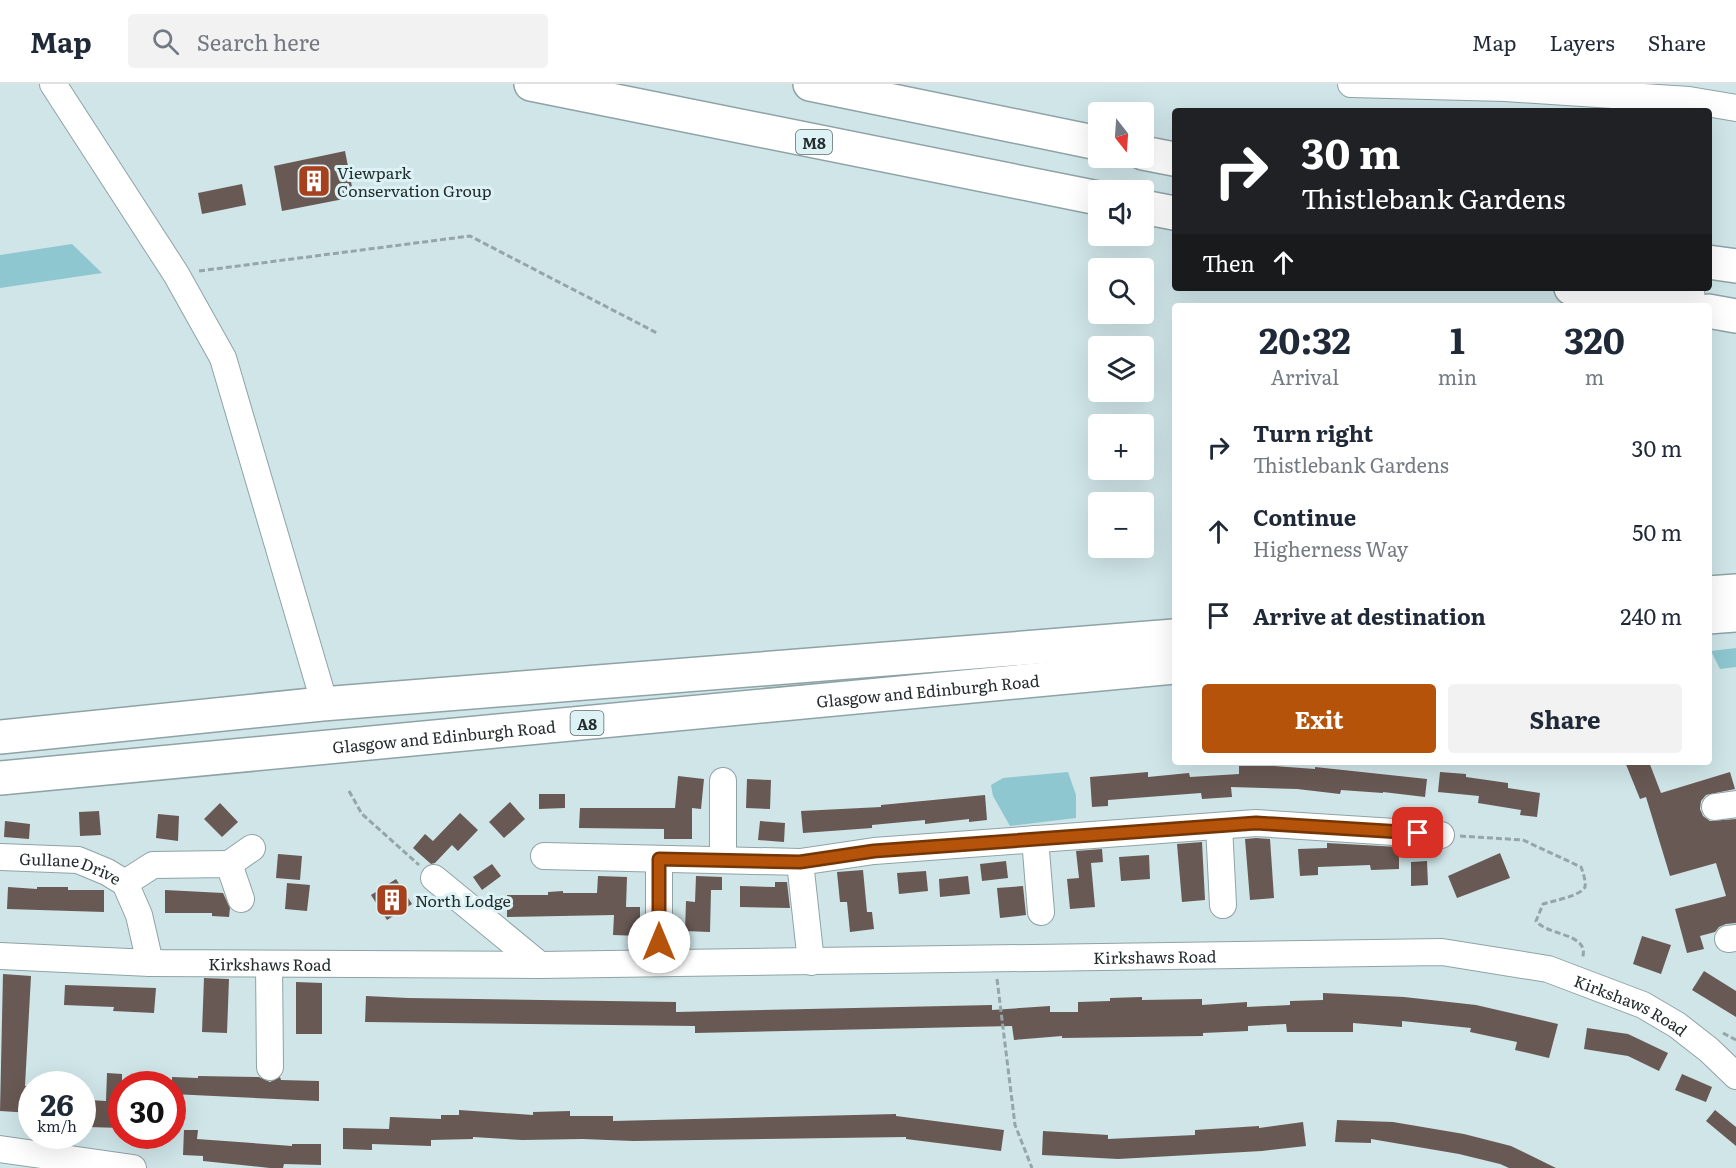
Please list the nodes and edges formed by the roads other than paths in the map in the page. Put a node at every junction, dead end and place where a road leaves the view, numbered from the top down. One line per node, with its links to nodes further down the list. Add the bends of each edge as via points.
1 (53, 84): 25 (street, via 176,274 224,358 320,688)
2 (531, 84): 10 (highway, M8)
3 (810, 84): 7 (highway)
4 (1351, 84): 5 (street, via 1505,88)
5 (1689, 106): 6 (street)
6 (1736, 108)
7 (1088, 141)
8 (1154, 155): 9 (highway)
9 (1172, 159)
10 (1088, 196)
11 (1154, 209): 12 (highway)
12 (1172, 213)
13 (1712, 263): 14 (highway)
14 (1736, 266)
15 (1589, 291): 16 (highway)
16 (1659, 303)
17 (1712, 312): 18 (highway)
18 (1736, 316)
19 (1736, 591): 20 (highway)
20 (1712, 593)
21 (1736, 615): 22 (highway)
22 (1712, 617)
23 (1172, 636): 25 (highway, Glasgow and Edinburgh Road)
24 (1172, 667): 27 (highway, Glasgow and Edinburgh Road / A8)
25 (321, 704): 26 (highway, Glasgow and Edinburgh Road)
26 (0, 737)
27 (0, 778)
28 (723, 781): 36 (street)
29 (1219, 826): 30 (street, via 1256,823); 31 (street); 42 (street)
30 (1441, 835)
31 (1035, 839): 37 (street, via 874,851); 43 (street)
32 (252, 848): 38 (street)
33 (544, 856): 35 (street)
34 (0, 857): 40 (street, Gullane Drive, via 78,860)
35 (659, 859): 36 (street); 44 (street)
36 (723, 860): 37 (street)
37 (800, 862): 46 (street)
38 (229, 864): 40 (street, via 153,865); 41 (street)
39 (434, 878): 49 (street)
40 (125, 883): 47 (street, Gullane Drive, via 140,915)
41 (241, 899)
42 (1223, 905)
43 (1041, 912)
44 (659, 942)
45 (0, 956): 47 (street, Kirkshaws Road)
46 (811, 962): 49 (street, Kirkshaws Road); 51 (street, Kirkshaws Road, via 1442,952 1548,969 1643,1005 1677,1025)
47 (150, 963): 48 (street, Kirkshaws Road)
48 (269, 964): 49 (street, Kirkshaws Road); 50 (street)
49 (540, 965)
50 (270, 1066)
51 (1736, 1076)
52 (0, 1149): 53 (street)
53 (133, 1168)

